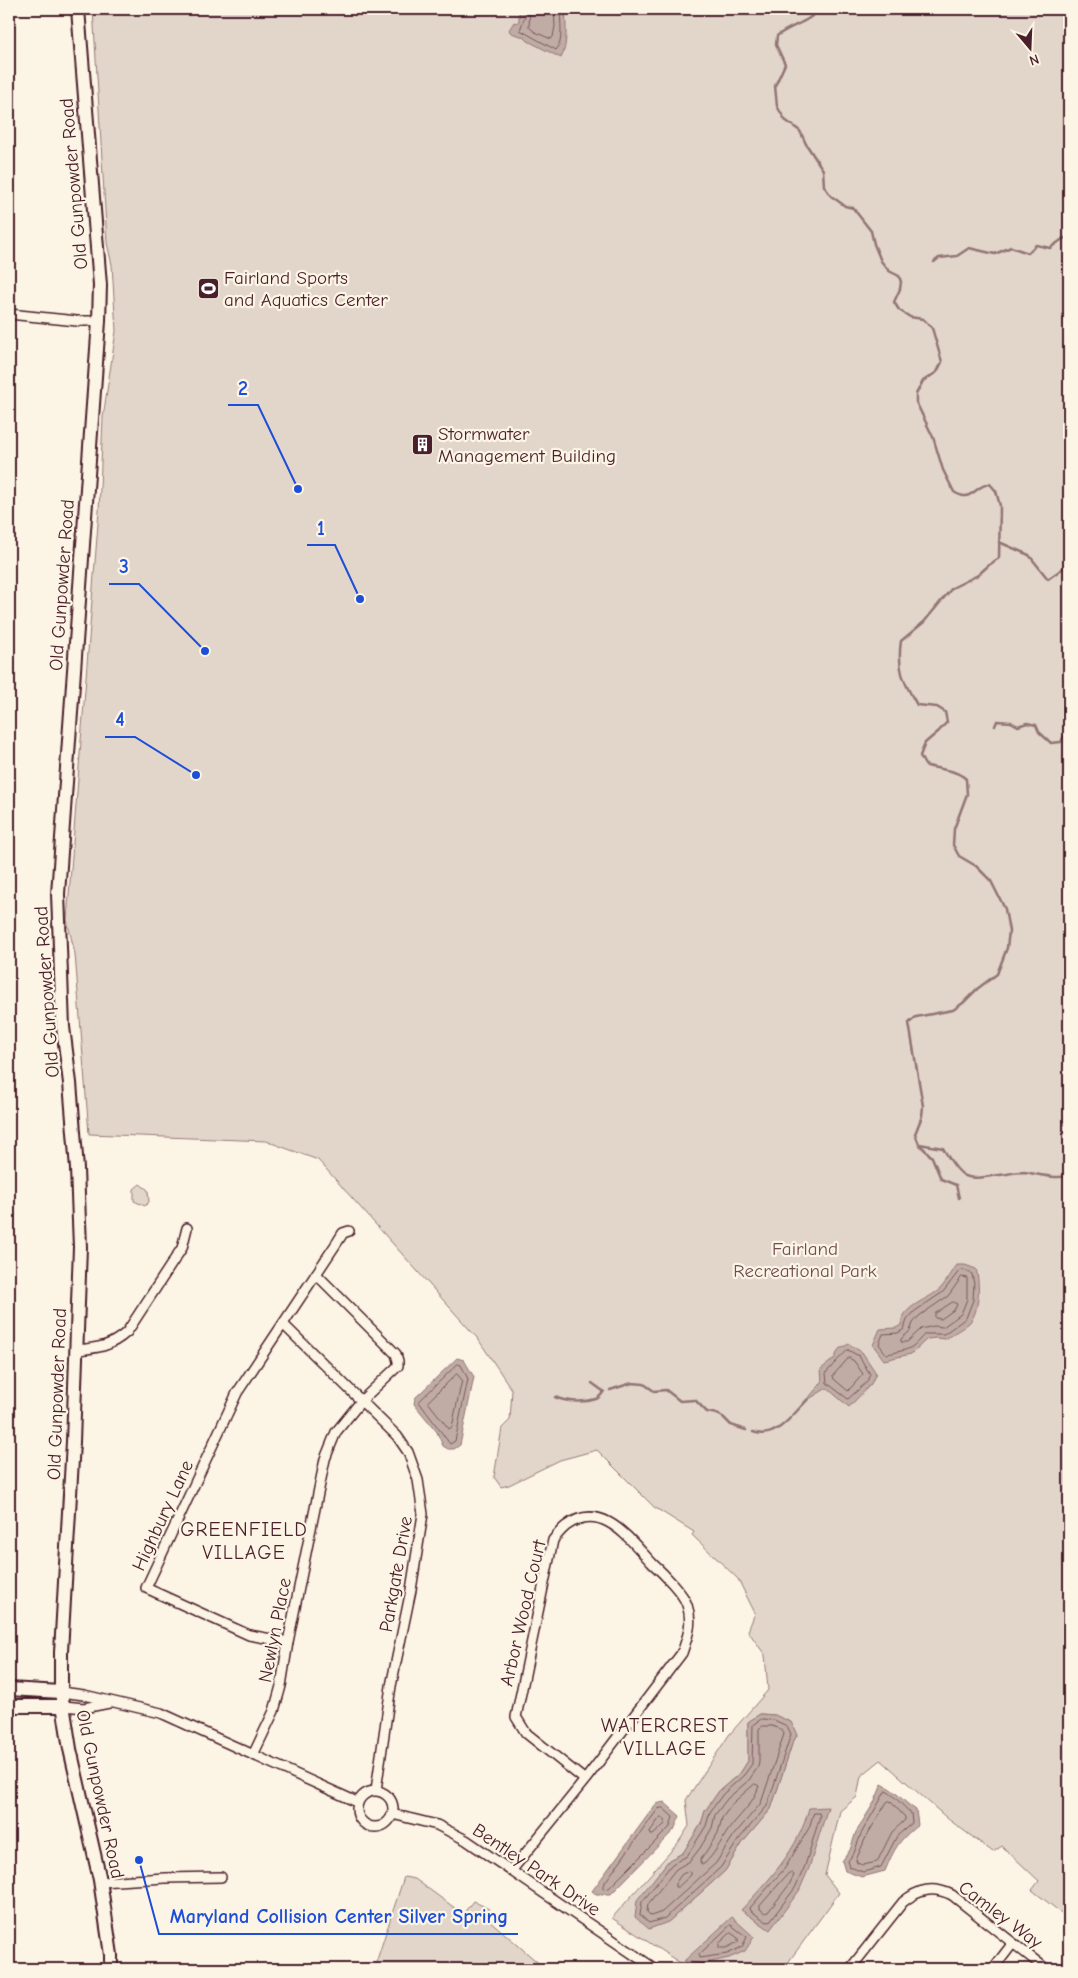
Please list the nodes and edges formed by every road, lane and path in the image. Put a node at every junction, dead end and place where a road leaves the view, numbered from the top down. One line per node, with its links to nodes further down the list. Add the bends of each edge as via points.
1 (78, 9): 3 (main road, Old Gunpowder Road, via 100,285)
2 (9, 314): 3 (street)
3 (99, 321): 8 (main road, Old Gunpowder Road, via 58,894 63,1027 80,1205)
4 (187, 1228): 8 (street, via 182,1248 127,1332 102,1348)
5 (349, 1231): 6 (street, via 343,1233)
6 (316, 1274): 7 (street); 9 (street, Newlyn Place, via 396,1354 398,1366)
7 (283, 1324): 9 (street, Parkgate Drive); 10 (street, Highbury Lane, via 237,1393 146,1588 249,1635)
8 (77, 1350): 12 (main road, Old Gunpowder Road)
9 (362, 1400): 10 (street, Newlyn Place, via 336,1432 325,1459); 18 (street, Parkgate Drive, via 408,1452 418,1480 423,1514 391,1686)
10 (288, 1642): 16 (street, Newlyn Place, via 274,1711)
11 (9, 1689): 12 (main road)
12 (62, 1692): 13 (street); 15 (main road, Old Gunpowder Road)
13 (112, 1703): 15 (street, via 84,1708); 16 (street, via 161,1714)
14 (9, 1706): 15 (main road)
15 (64, 1706): 23 (main road, Old Gunpowder Road, via 70,1749)
16 (253, 1755): 19 (street)
17 (585, 1780): 17 (street, Arbor Wood Court, via 526,1733 516,1717 552,1540 566,1526 584,1518 600,1518 616,1525 668,1578 687,1603 691,1630 682,1653); 21 (street, Arbor Wood Court)
18 (376, 1790): 19 (street, via 368,1791); 20 (street, via 392,1801)
19 (357, 1802): 20 (street, via 357,1815 366,1825 378,1827 390,1820)
20 (392, 1814): 21 (street, Bentley Park Drive, via 437,1825)
21 (512, 1870): 26 (street, Bentley Park Drive)
22 (221, 1877): 23 (street)
23 (101, 1882): 25 (main road, Old Gunpowder Road)
24 (1013, 1943): 27 (street, Camley Way, via 952,1895 932,1889 912,1895 903,1902); 28 (street); 29 (street, Camley Way)
25 (111, 1969)
26 (655, 1969)
27 (850, 1969)
28 (993, 1969)
29 (1046, 1969)

